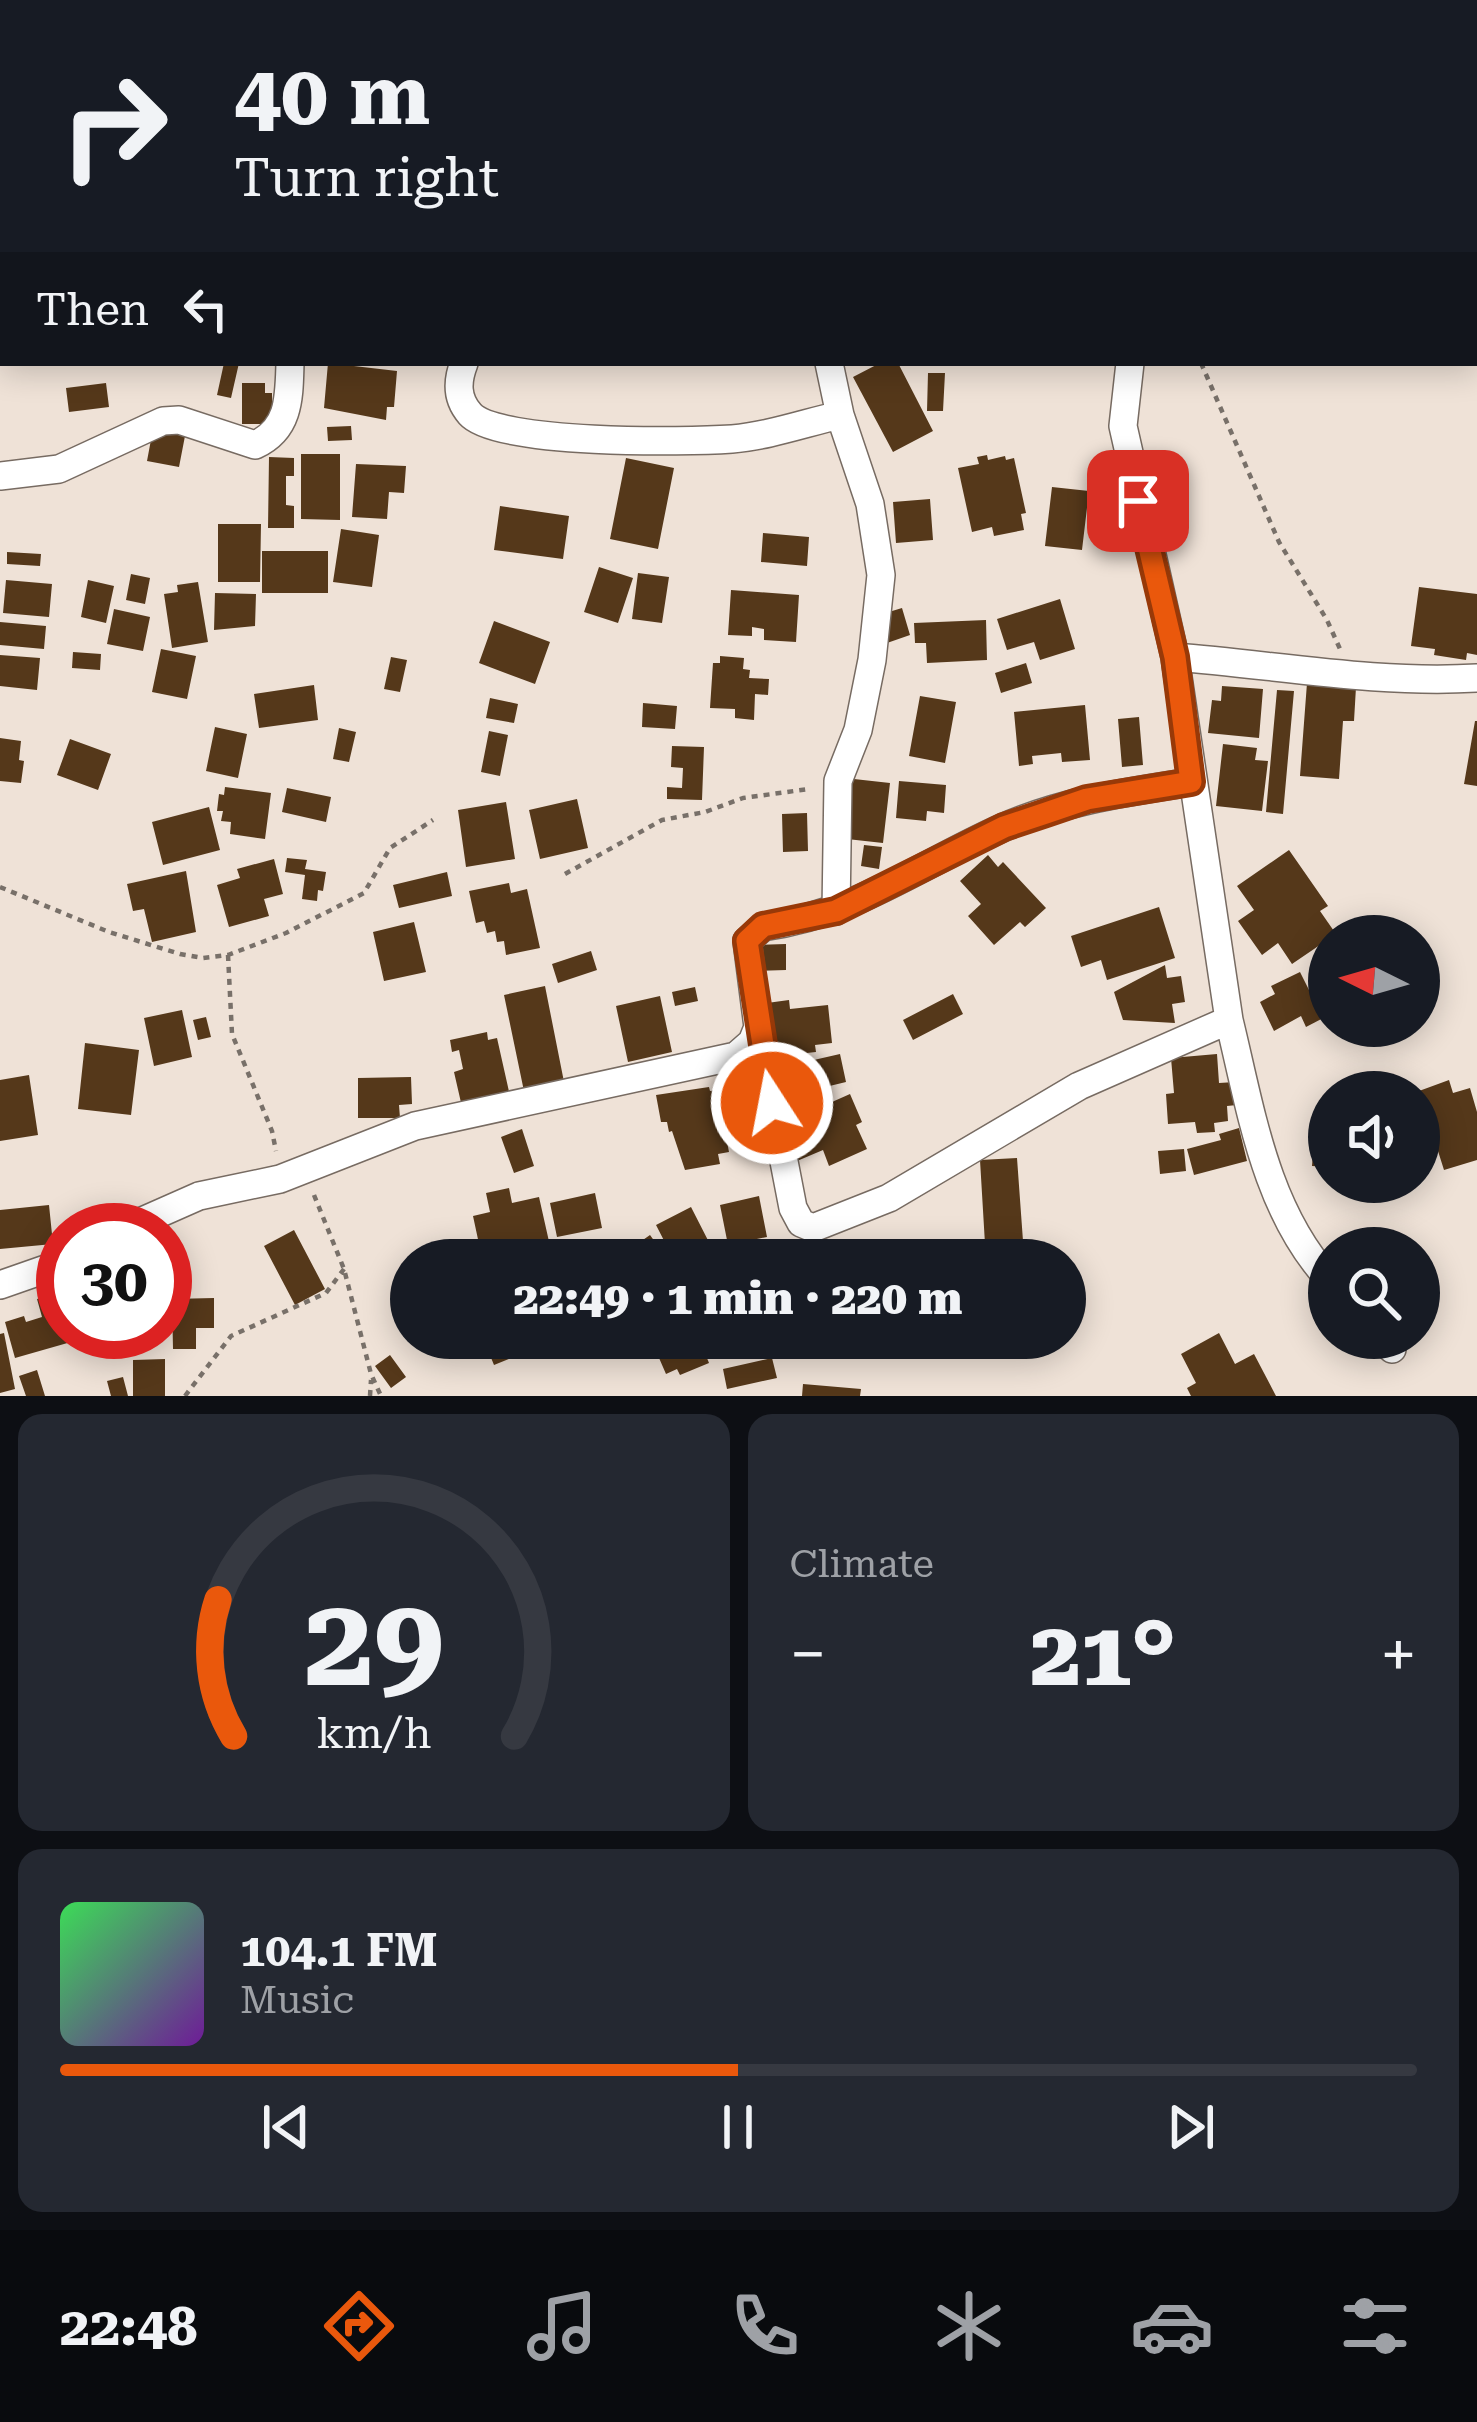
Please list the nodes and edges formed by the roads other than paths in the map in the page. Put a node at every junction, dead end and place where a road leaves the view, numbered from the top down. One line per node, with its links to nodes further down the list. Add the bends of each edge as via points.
1 (290, 366): 6 (street, via 289,406 262,443 163,421 59,469)
2 (463, 366): 5 (street, via 461,399 472,417 537,436 735,439)
3 (830, 366): 5 (street)
4 (1130, 366): 7 (street, via 1123,426)
5 (840, 415): 10 (street, via 870,504 881,575 858,730 838,781)
6 (0, 476)
7 (1175, 657): 8 (street, via 1302,672); 9 (street)
8 (1477, 678)
9 (1191, 782): 10 (street, via 1087,799 1004,827); 11 (street)
10 (836, 911): 12 (street, via 752,932)
11 (1229, 1020): 12 (street, via 1079,1086 889,1198 813,1228 793,1208); 14 (street, via 1273,1186)
12 (758, 1027): 13 (street, via 736,1056 415,1126 289,1175)
13 (183, 1203)
14 (1308, 1248)
15 (36, 1272): 16 (street)
16 (0, 1285)

